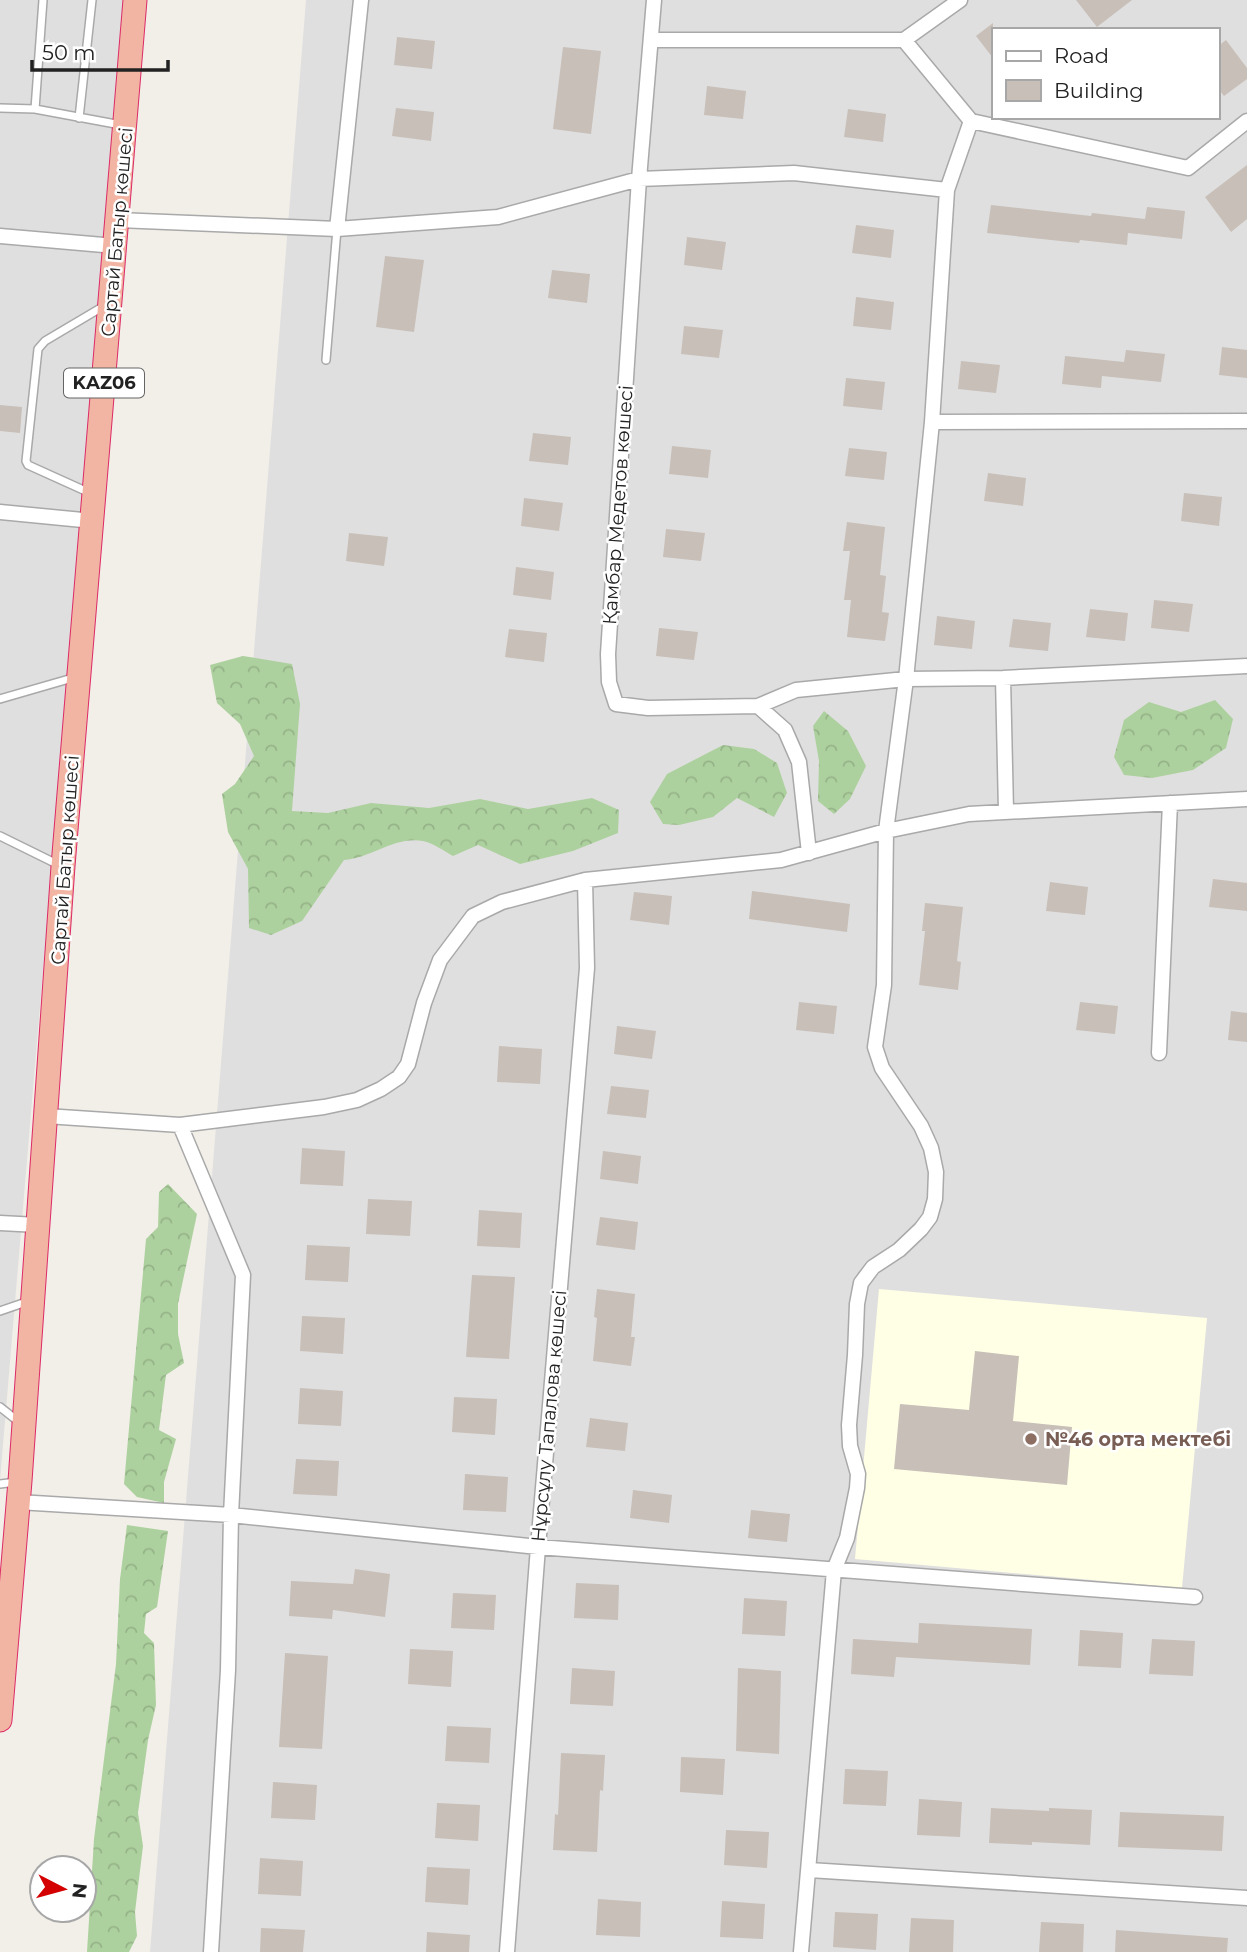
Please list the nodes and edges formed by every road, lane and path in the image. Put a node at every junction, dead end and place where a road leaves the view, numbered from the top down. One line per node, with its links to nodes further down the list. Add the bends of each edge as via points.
1 (43, 0): 10 (lane)
2 (92, 0): 11 (lane)
3 (135, 0): 14 (highway, Сартай Батыр көшесі / KАZ06)
4 (361, 0): 18 (street)
5 (654, 0): 7 (street, Қамбар Медетов көшесі)
6 (960, 0): 8 (street)
7 (651, 40): 8 (street); 15 (street, Қамбар Медетов көшесі)
8 (904, 40): 12 (street)
9 (0, 108): 10 (lane)
10 (35, 109): 11 (lane)
11 (79, 118): 14 (lane)
12 (971, 121): 13 (street, via 1188,168); 16 (street)
13 (1247, 121)
14 (125, 125): 17 (highway, Сартай Батыр көшесі / KАZ06)
15 (639, 179): 16 (street, via 794,173); 18 (street, via 498,217); 33 (street, Қамбар Медетов көшесі, via 609,682 615,704 648,708)
16 (947, 190): 24 (street)
17 (118, 220): 18 (street); 20 (highway, Сартай Батыр көшесі / KАZ06)
18 (337, 229): 22 (lane)
19 (0, 236): 20 (street)
20 (115, 246): 21 (highway, Сартай Батыр көшесі / KАZ06)
21 (111, 303): 25 (highway, Сартай Батыр көшесі / KАZ06); 25 (lane, via 38,349 26,461)
22 (326, 360)
23 (1247, 421): 24 (street)
24 (932, 422): 31 (street)
25 (95, 495): 27 (highway, Сартай Батыр көшесі / KАZ06)
26 (0, 512): 27 (street)
27 (93, 521): 29 (highway, Сартай Батыр көшесі / KАZ06)
28 (1247, 666): 30 (street)
29 (79, 676): 32 (lane); 40 (highway, Сартай Батыр көшесі / KАZ06)
30 (1003, 677): 31 (street); 36 (street)
31 (906, 679): 33 (street, via 796,690); 37 (street)
32 (0, 699)
33 (758, 706): 39 (street, via 785,730 799,762)
34 (1247, 799): 35 (street)
35 (1170, 803): 36 (street); 42 (street)
36 (1006, 811): 37 (street)
37 (886, 831): 39 (street); 54 (street, via 884,985 875,1047 882,1068 931,1148 935,1199 921,1229 873,1267 861,1283 849,1425 857,1488 847,1538)
38 (0, 836): 40 (lane)
39 (809, 853): 41 (street, via 781,860)
40 (63, 866): 43 (highway, Сартай Батыр көшесі / KАZ06)
41 (585, 880): 44 (street, via 502,902 472,916 440,960 408,1064 392,1083 357,1100 324,1107); 53 (street, Нұрсұлу Тапалова көшесі, via 587,968)
42 (1159, 1053)
43 (46, 1116): 44 (street); 46 (highway, Сартай Батыр көшесі / KАZ06)
44 (180, 1125): 52 (street, via 243,1275)
45 (0, 1223): 46 (street)
46 (38, 1225): 47 (highway, Сартай Батыр көшесі / KАZ06)
47 (33, 1299): 48 (lane); 50 (highway, Сартай Батыр көшесі / KАZ06)
48 (0, 1311)
49 (0, 1407): 50 (lane)
50 (24, 1426): 51 (highway, Сартай Батыр көшесі / KАZ06)
51 (13, 1489): 52 (street); 56 (highway, Сартай Батыр көшесі / KАZ06)
52 (231, 1515): 53 (street); 60 (street, via 228,1670)
53 (538, 1547): 54 (street); 61 (street, Нұрсұлу Тапалова көшесі)
54 (834, 1570): 55 (street); 58 (street)
55 (1195, 1597)
56 (5, 1609): 57 (highway, Сартай Батыр көшесі / KАZ06)
57 (0, 1720)
58 (809, 1870): 59 (street); 62 (street)
59 (1247, 1898)
60 (211, 1952)
61 (507, 1952)
62 (801, 1952)

